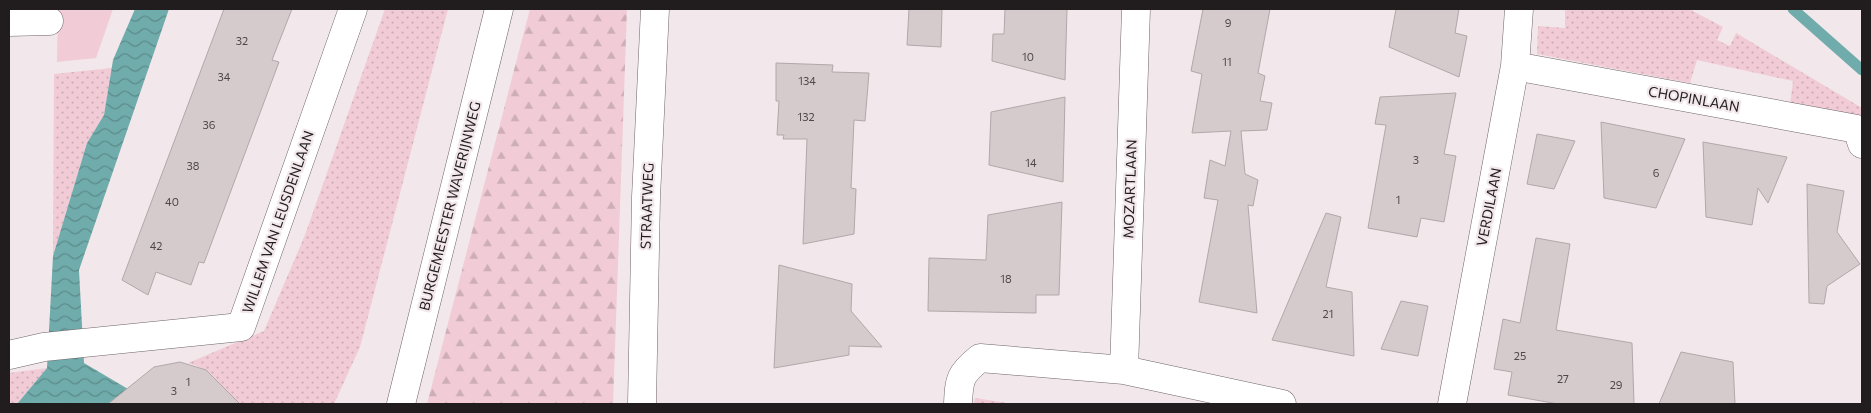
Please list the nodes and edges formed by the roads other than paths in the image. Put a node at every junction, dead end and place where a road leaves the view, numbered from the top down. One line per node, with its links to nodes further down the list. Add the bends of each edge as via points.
1 (353, 9): 10 (street, WILLEM VAN LEUSDENLAAN, via 241,327 44,347)
2 (499, 9): 12 (street, BURGEMEESTER WAVERIJNWEG)
3 (655, 9): 13 (street, STRAATWEG, via 646,197)
4 (1136, 9): 11 (street, MOZARTLAAN)
5 (1519, 9): 8 (street, VERDILAAN)
6 (49, 21): 7 (street)
7 (9, 22)
8 (1515, 66): 9 (street, CHOPINLAAN, via 1857,129); 16 (street, VERDILAAN)
9 (1862, 144)
10 (9, 355)
11 (1124, 370): 14 (street, via 980,358 959,380); 15 (street)
12 (402, 404)
13 (642, 404)
14 (958, 404)
15 (1282, 404)
16 (1452, 404)

